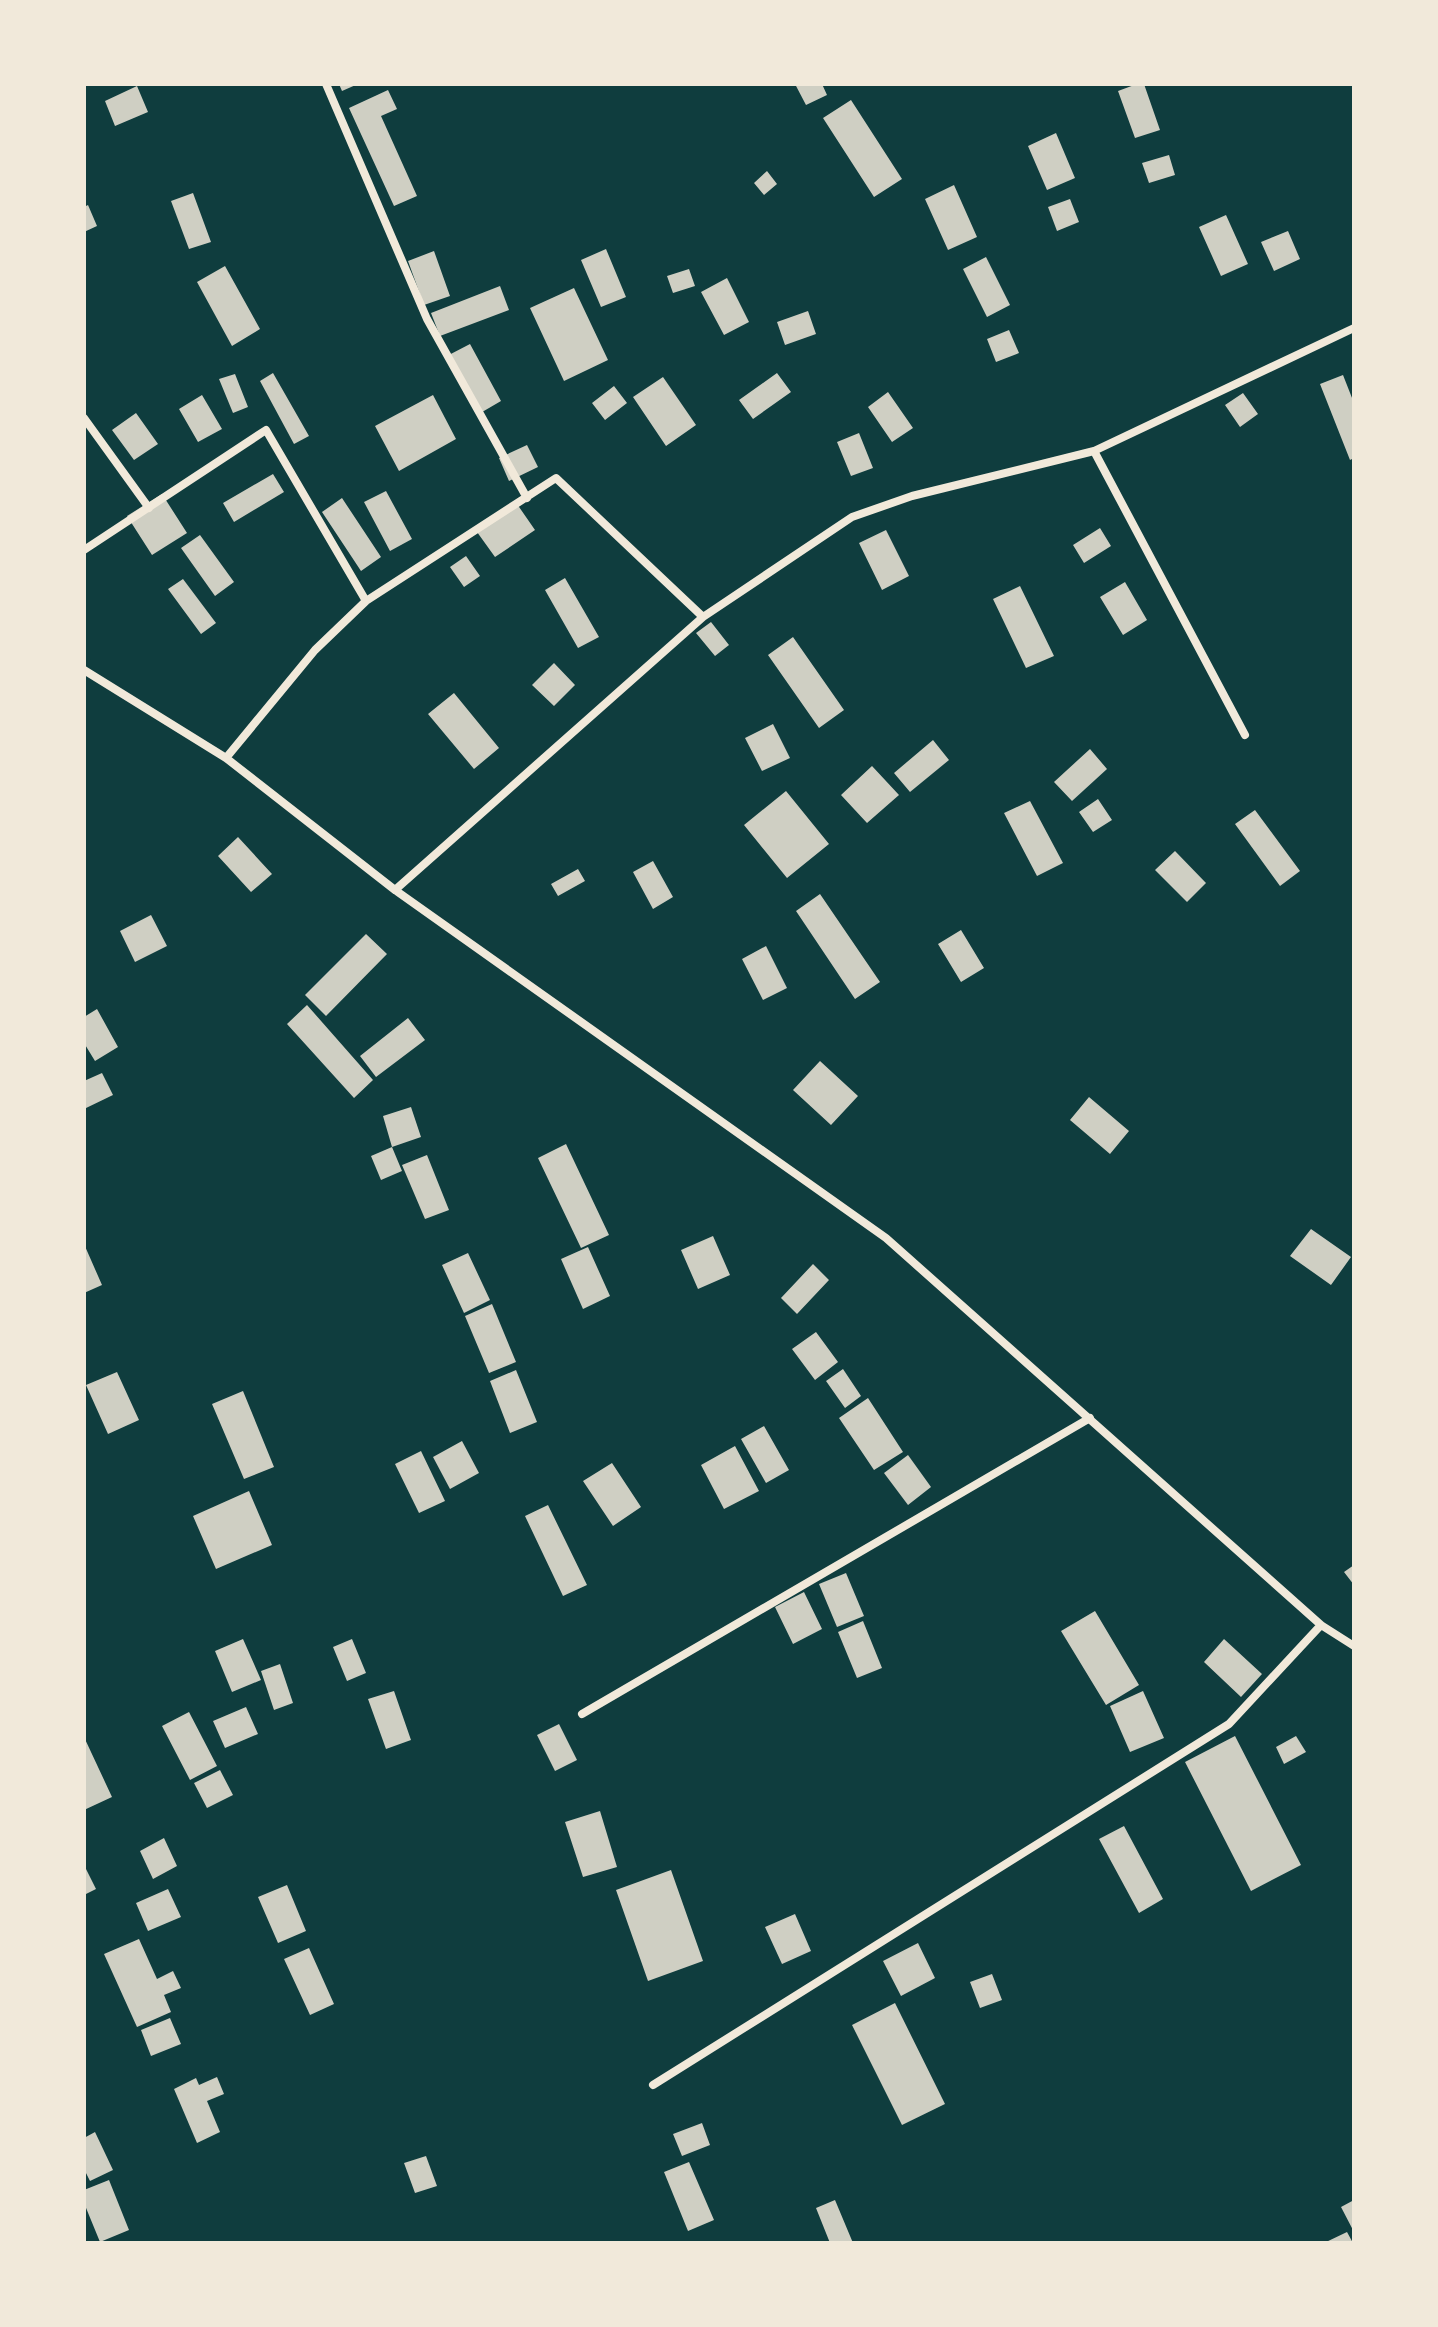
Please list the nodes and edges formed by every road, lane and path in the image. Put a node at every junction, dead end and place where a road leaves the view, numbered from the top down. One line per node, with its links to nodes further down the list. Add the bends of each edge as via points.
1 (326, 84): 5 (street, via 427,319)
2 (1354, 328): 4 (street)
3 (84, 418): 6 (street)
4 (1094, 451): 9 (street, via 912,496 852,517); 11 (street)
5 (527, 498): 8 (street); 9 (street, via 556,478)
6 (149, 508): 7 (street); 8 (street, via 266,430)
7 (84, 550)
8 (366, 601): 12 (street, via 315,650)
9 (703, 617): 13 (street)
10 (84, 670): 12 (street)
11 (1245, 735)
12 (226, 758): 13 (street)
13 (395, 890): 14 (street, via 886,1238)
14 (1090, 1418): 15 (street); 17 (street)
15 (1321, 1625): 16 (street); 18 (street, via 1229,1724)
16 (1354, 1646)
17 (582, 1714)
18 (653, 2085)

